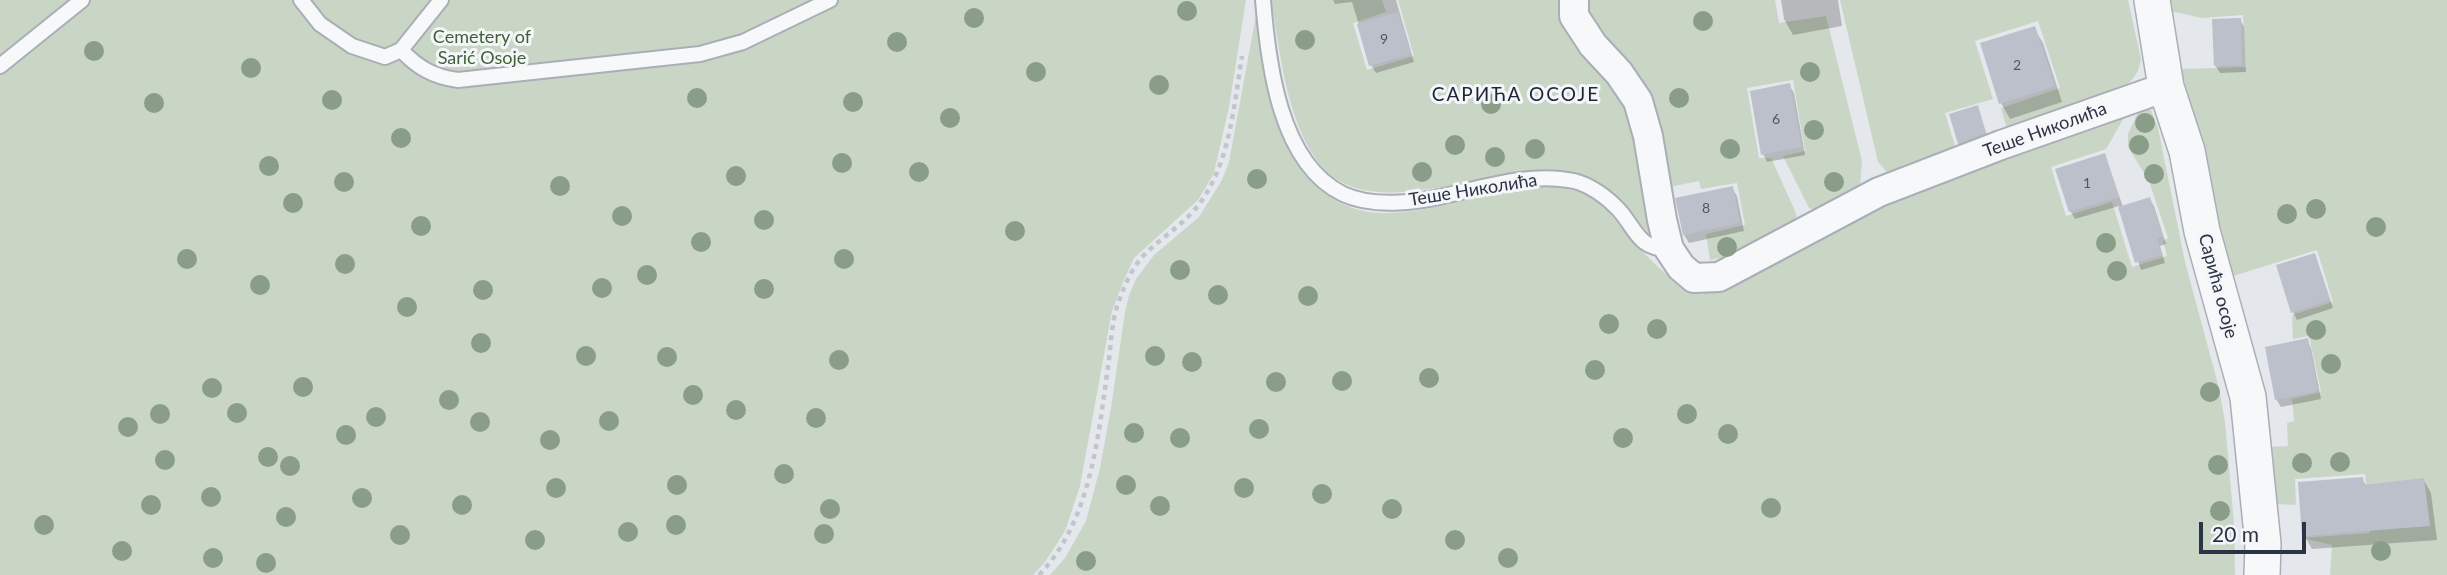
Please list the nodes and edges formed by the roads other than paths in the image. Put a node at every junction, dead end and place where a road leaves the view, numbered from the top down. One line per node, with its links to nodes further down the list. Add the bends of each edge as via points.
1 (82, 0): 9 (lane)
2 (301, 0): 8 (lane, via 320,24 352,47 385,57)
3 (441, 0): 8 (lane)
4 (830, 0): 8 (lane, via 743,42 700,54 458,80 438,78 415,65)
5 (1263, 0): 11 (lane, Теше Николића, via 1269,58 1282,111 1309,166 1330,186 1359,199 1398,202 1506,181 1573,181 1617,207 1641,240)
6 (1574, 0): 11 (street, Теше Николића, via 1574,16 1638,101)
7 (2152, 0): 10 (street, Сарића осоје)
8 (401, 50)
9 (0, 66)
10 (2166, 87): 11 (street, Теше Николића, via 1879,192 1719,277 1694,278); 12 (street, Сарића осоје, via 2187,151 2202,231 2248,397)
11 (1669, 249)
12 (2262, 575)

